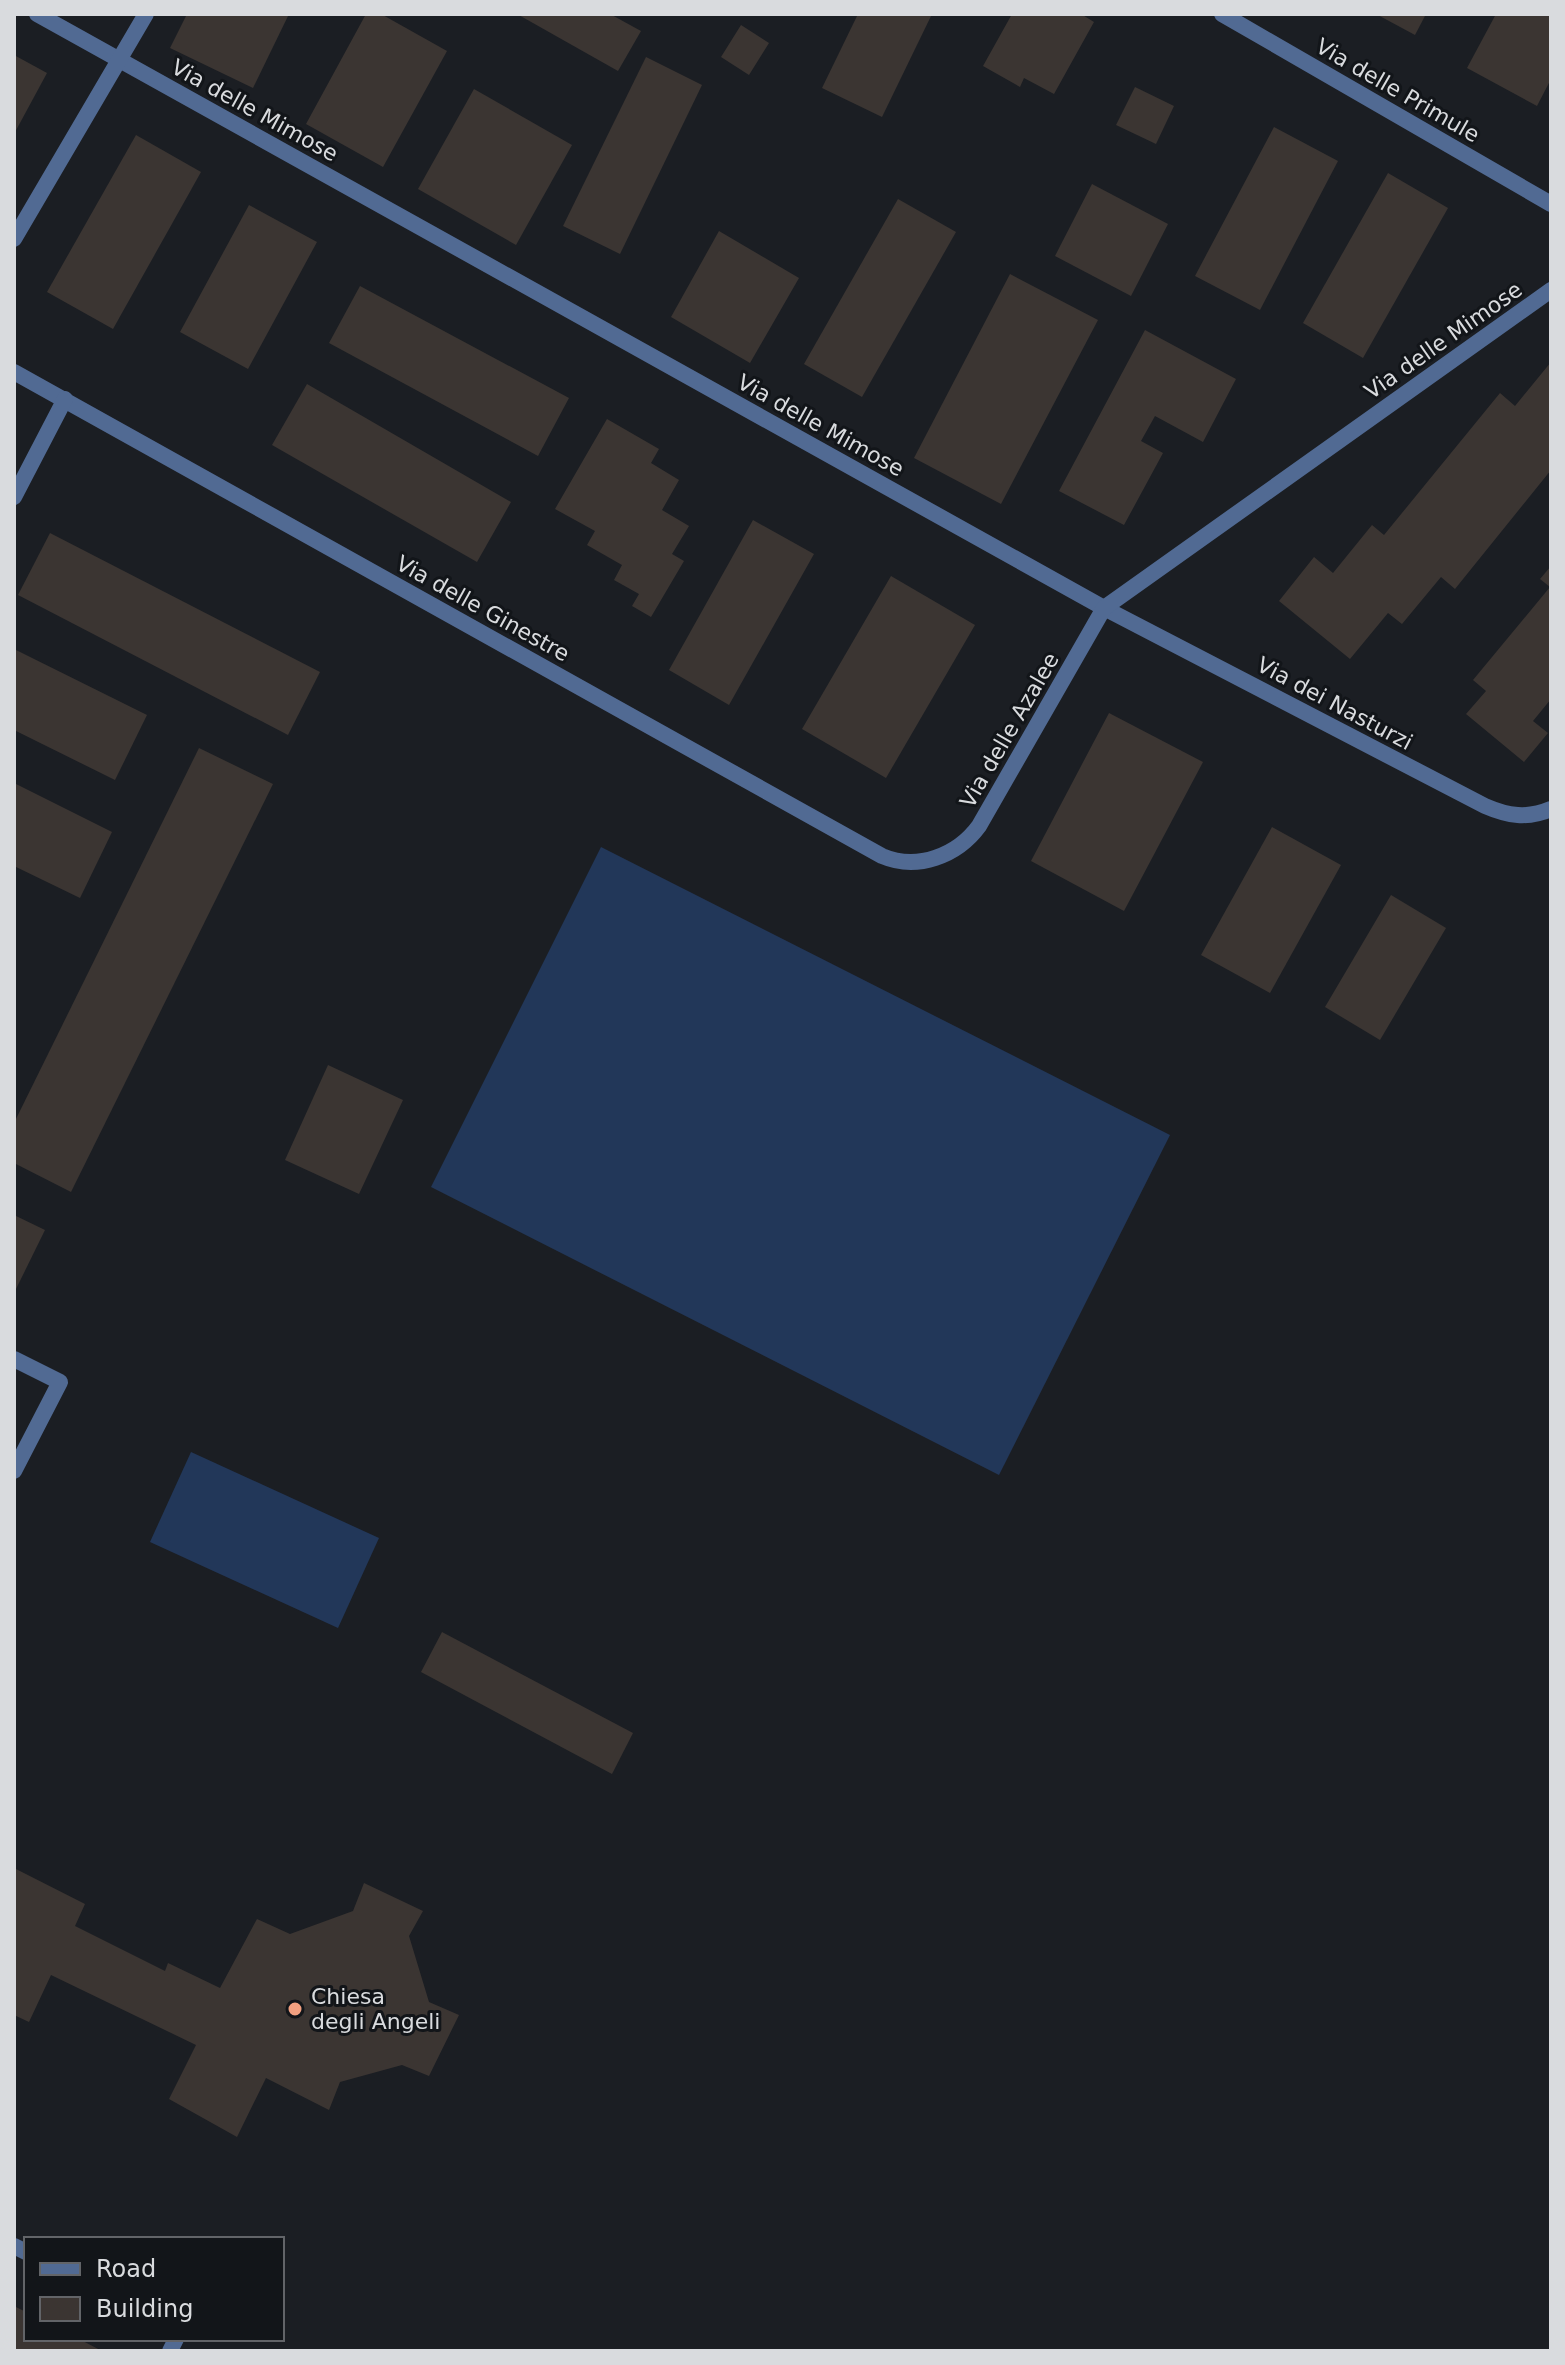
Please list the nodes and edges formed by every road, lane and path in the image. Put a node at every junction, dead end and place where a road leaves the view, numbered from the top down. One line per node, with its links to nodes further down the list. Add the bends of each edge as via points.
1 (37, 14): 4 (street, Via delle Mimose)
2 (146, 14): 4 (street)
3 (1222, 14): 5 (street, Via delle Primule)
4 (120, 60): 6 (street); 11 (street, Via delle Mimose)
5 (1551, 204)
6 (14, 239)
7 (1551, 290): 11 (street, Via delle Mimose)
8 (14, 372): 9 (street, Via delle Ginestre)
9 (65, 399): 10 (street); 13 (street, Via delle Ginestre, via 882,856 907,863)
10 (14, 497)
11 (1104, 608): 12 (street, Via dei Nasturzi, via 1485,806 1510,815); 13 (street, Via delle Azalee, via 979,826 962,845)
12 (1551, 809)
13 (935, 859)
14 (14, 1359): 15 (street, via 60,1382)
15 (14, 1471)

